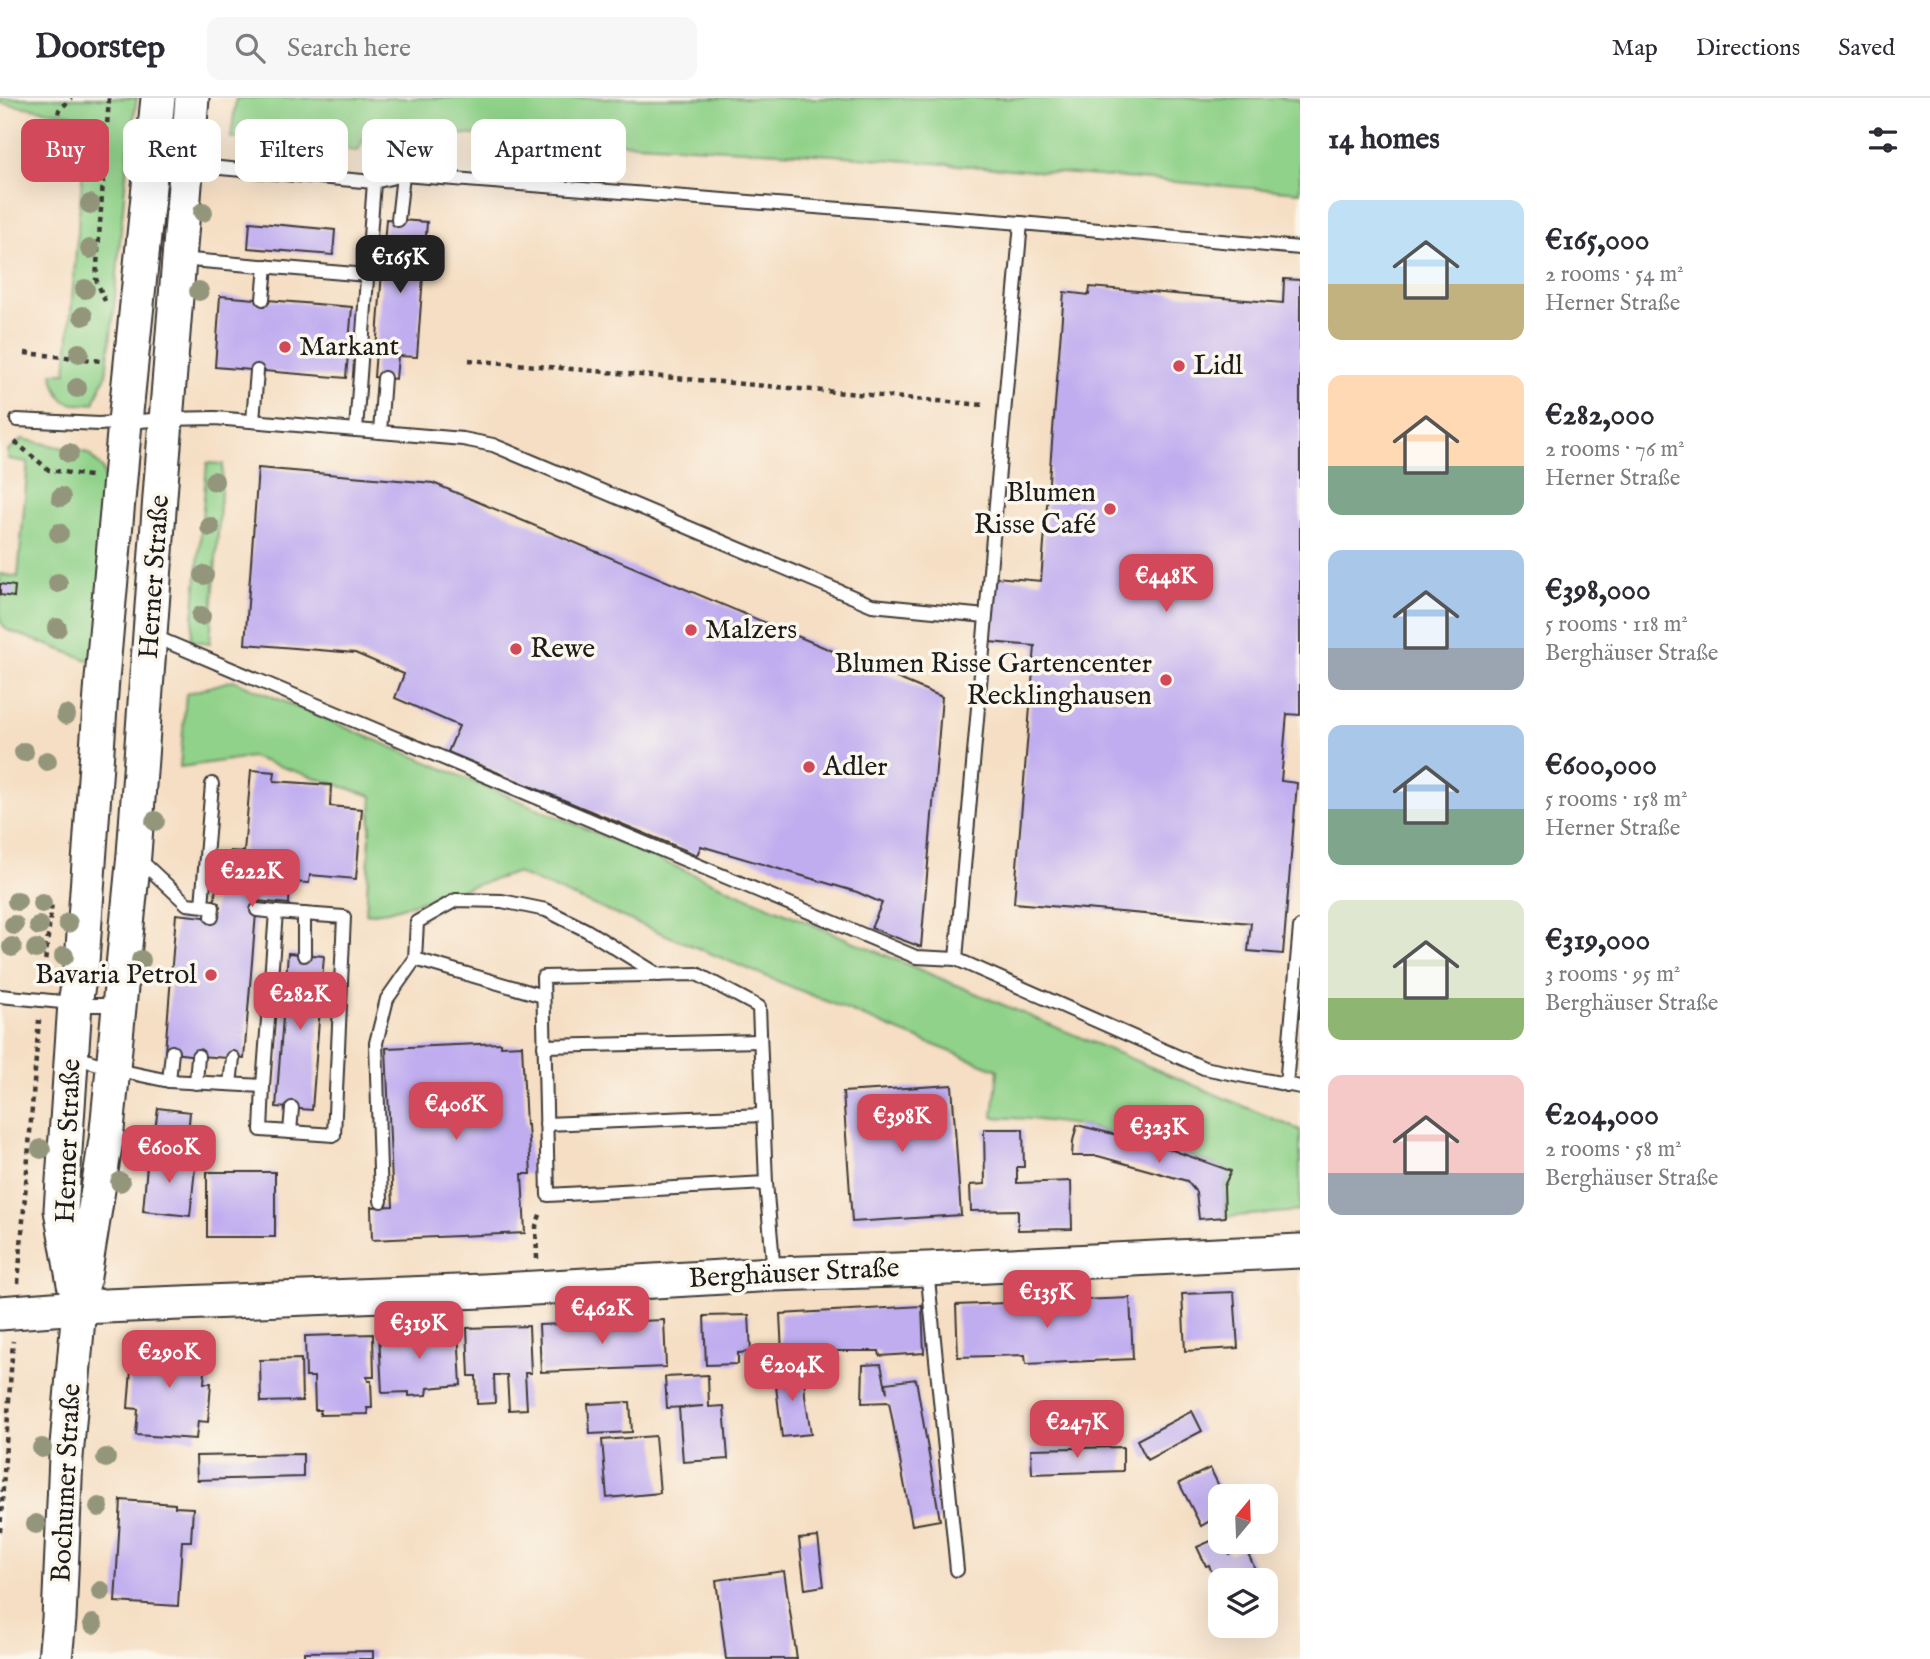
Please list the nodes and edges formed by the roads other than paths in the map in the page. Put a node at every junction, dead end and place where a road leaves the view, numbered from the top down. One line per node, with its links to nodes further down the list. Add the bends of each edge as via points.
1 (159, 98): 22 (main road, Herner Straße)
2 (192, 98): 3 (main road, Herner Straße)
3 (190, 119)
4 (221, 169): 6 (lane)
5 (457, 179): 11 (lane)
6 (362, 180)
7 (186, 182): 13 (main road, Herner Straße)
8 (374, 182): 15 (lane)
9 (402, 182): 10 (lane)
10 (398, 220)
11 (1021, 223): 12 (lane); 25 (lane)
12 (1300, 248)
13 (179, 259): 14 (lane); 19 (main road, Herner Straße)
14 (266, 266): 15 (lane); 16 (lane)
15 (367, 275): 23 (lane)
16 (263, 299)
17 (257, 371): 21 (lane)
18 (384, 378): 24 (lane)
19 (166, 419): 21 (lane); 22 (lane); 26 (main road, Herner Straße)
20 (17, 420): 22 (lane)
21 (253, 421): 23 (lane)
22 (124, 422): 41 (main road, Herner Straße, via 82,962)
23 (356, 430): 24 (lane)
24 (380, 432): 25 (lane, via 493,445 872,605)
25 (986, 616): 37 (lane)
26 (151, 635): 28 (main road, Herner Straße); 37 (lane, via 916,957)
27 (212, 784): 29 (lane)
28 (134, 853): 29 (lane, via 186,909); 42 (main road, Herner Straße)
29 (202, 905): 33 (lane, via 213,907)
30 (257, 910): 31 (lane)
31 (276, 912): 32 (lane); 54 (lane)
32 (304, 914): 35 (lane); 59 (lane, via 344,917 334,1135)
33 (212, 917)
34 (1300, 927): 53 (lane)
35 (304, 955)
36 (415, 959): 38 (lane, via 417,922 456,900 502,901 545,909); 40 (lane); 61 (lane, via 387,999 376,1043)
37 (956, 960): 53 (lane, via 1204,1068)
38 (660, 975): 40 (lane, via 543,977); 43 (lane, via 697,974 759,1007)
39 (0, 996): 41 (lane)
40 (543, 996): 44 (lane)
41 (75, 1003): 42 (lane); 46 (main road, Herner Straße)
42 (119, 1004): 49 (main road, Herner Straße)
43 (760, 1041): 44 (lane); 57 (lane)
44 (544, 1046): 58 (lane)
45 (172, 1052): 50 (lane)
46 (71, 1055): 49 (lane); 65 (main road, Herner Straße, via 61,1210)
47 (198, 1056): 51 (lane)
48 (233, 1058): 52 (lane)
49 (113, 1069): 50 (lane); 65 (main road, Herner Straße)
50 (169, 1081): 51 (lane)
51 (196, 1083): 52 (lane)
52 (230, 1084): 54 (lane)
53 (1286, 1085): 55 (lane)
54 (263, 1086): 59 (lane, via 261,1130)
55 (1300, 1087)
56 (292, 1108): 59 (lane)
57 (764, 1115): 58 (lane); 60 (lane)
58 (546, 1124): 60 (lane, via 548,1195)
59 (290, 1132)
60 (766, 1183): 64 (lane)
61 (381, 1201)
62 (1300, 1251): 63 (main road, Berghäuser Straße)
63 (927, 1269): 64 (main road, Berghäuser Straße); 67 (lane)
64 (774, 1274): 65 (main road, Berghäuser Straße)
65 (79, 1307): 66 (main road, Berghäuser Straße); 68 (main road, Bochumer Straße)
66 (0, 1313)
67 (957, 1570)
68 (55, 1659)

